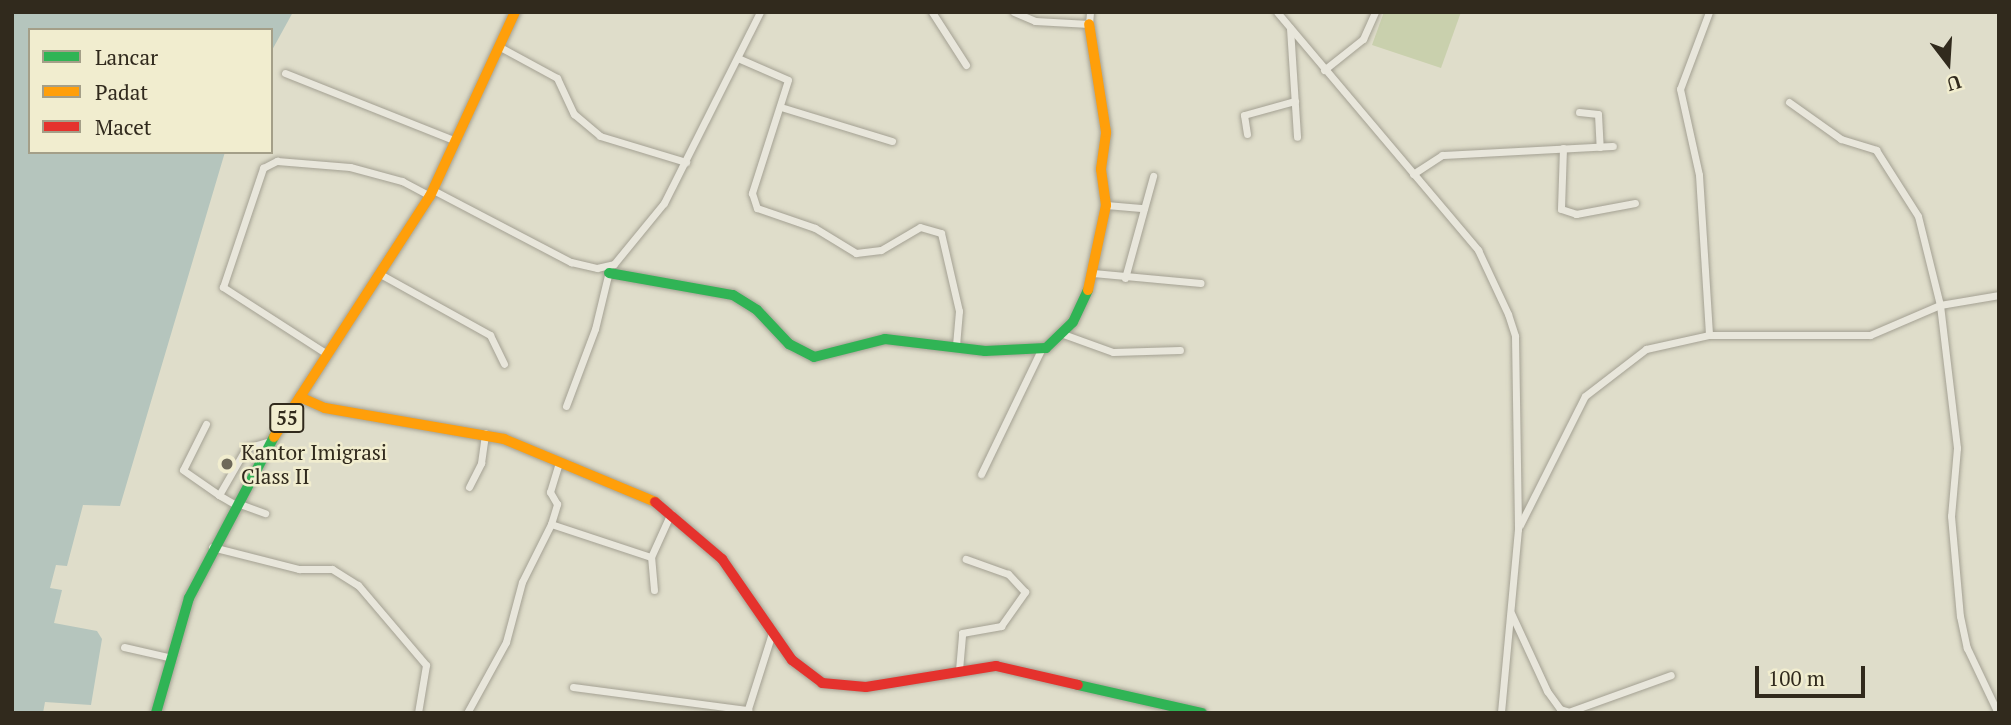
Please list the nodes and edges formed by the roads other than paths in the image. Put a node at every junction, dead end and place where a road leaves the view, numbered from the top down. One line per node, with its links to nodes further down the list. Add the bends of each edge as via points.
1 (515, 12): 11 (main road, 55)
2 (760, 12): 12 (street)
3 (932, 12): 13 (street)
4 (1014, 12): 9 (street, via 1035,21)
5 (1090, 12): 9 (street)
6 (1277, 12): 10 (street)
7 (1375, 12): 14 (street, via 1363,39)
8 (1709, 12): 42 (street, via 1680,89 1699,175)
9 (1089, 24): 32 (main road, via 1106,132 1101,169)
10 (1290, 27): 14 (street); 16 (street)
11 (500, 47): 22 (main road, 55); 27 (street, via 557,78 574,114 600,136)
12 (740, 59): 18 (street, via 785,74); 27 (street)
13 (966, 65)
14 (1324, 69): 28 (street)
15 (285, 73): 22 (street)
16 (1295, 101): 20 (street, via 1244,115); 21 (street)
17 (1789, 102): 40 (street, via 1841,139 1880,155 1916,209)
18 (784, 108): 23 (street); 43 (street, via 752,193 754,204 815,228 856,253 881,250 920,227 941,233 959,311)
19 (1579, 112): 25 (street, via 1598,114)
20 (1247, 134)
21 (1297, 137)
22 (457, 141): 30 (main road, 55)
23 (892, 141)
24 (1613, 146): 25 (street)
25 (1600, 147): 26 (street)
26 (1563, 148): 28 (street, via 1442,155); 31 (street, via 1561,209 1576,214)
27 (686, 162): 34 (street, via 664,203)
28 (1413, 174): 61 (street, via 1478,250 1515,336)
29 (1153, 176): 33 (street)
30 (431, 193): 34 (street, via 571,262); 36 (main road, 55); 46 (street, via 350,167 272,161 263,167 223,287)
31 (1635, 203)
32 (1106, 205): 33 (street); 35 (main road)
33 (1144, 208): 37 (street)
34 (609, 270): 43 (main road, via 733,295 757,310 794,349 814,357 877,340); 49 (street, via 596,329)
35 (1093, 272): 37 (street); 41 (main road, via 1080,310)
36 (380, 274): 46 (main road, 55); 47 (street, via 490,335)
37 (1125, 278): 38 (street)
38 (1201, 283)
39 (1999, 295): 40 (street)
40 (1940, 305): 42 (street, via 1870,335); 80 (street, via 1956,448 1951,516 1960,615 1967,648)
41 (1063, 334): 44 (main road); 45 (street, via 1113,352)
42 (1709, 335): 61 (street, via 1646,349 1585,396)
43 (956, 345): 44 (main road)
44 (1041, 350): 54 (street)
45 (1180, 350)
46 (327, 354): 48 (main road, 55)
47 (505, 364)
48 (300, 397): 51 (main road, via 325,408); 52 (main road, 55)
49 (565, 406)
50 (206, 425): 56 (street, via 183,470)
51 (485, 433): 53 (main road); 55 (street, via 481,463)
52 (272, 441): 56 (street, via 246,447); 57 (main road, 55)
53 (559, 462): 58 (main road); 60 (street, via 550,492 557,503)
54 (981, 474)
55 (469, 487)
56 (219, 495): 57 (street)
57 (237, 504): 59 (street); 62 (main road, 55)
58 (672, 512): 63 (street); 67 (main road, via 722,559)
59 (265, 513)
60 (551, 524): 63 (street); 77 (street, via 522,582 506,642)
61 (1518, 528): 66 (street)
62 (212, 547): 69 (main road, 55); 76 (street, via 299,569 328,568 358,585 426,665)
63 (651, 557): 65 (street)
64 (966, 559): 70 (street, via 1008,574 1025,592 1001,626 962,633)
65 (654, 590)
66 (1511, 612): 74 (street, via 1543,682); 79 (street)
67 (772, 633): 70 (main road, via 807,673 838,688); 73 (street)
68 (124, 647): 69 (street)
69 (172, 659): 75 (main road, 55)
70 (960, 670): 78 (main road, via 1009,667)
71 (1671, 675): 74 (street)
72 (573, 687): 73 (street)
73 (747, 711)
74 (1566, 712)
75 (156, 713)
76 (418, 713)
77 (467, 713)
78 (1202, 713)
79 (1501, 713)
80 (1998, 713)

